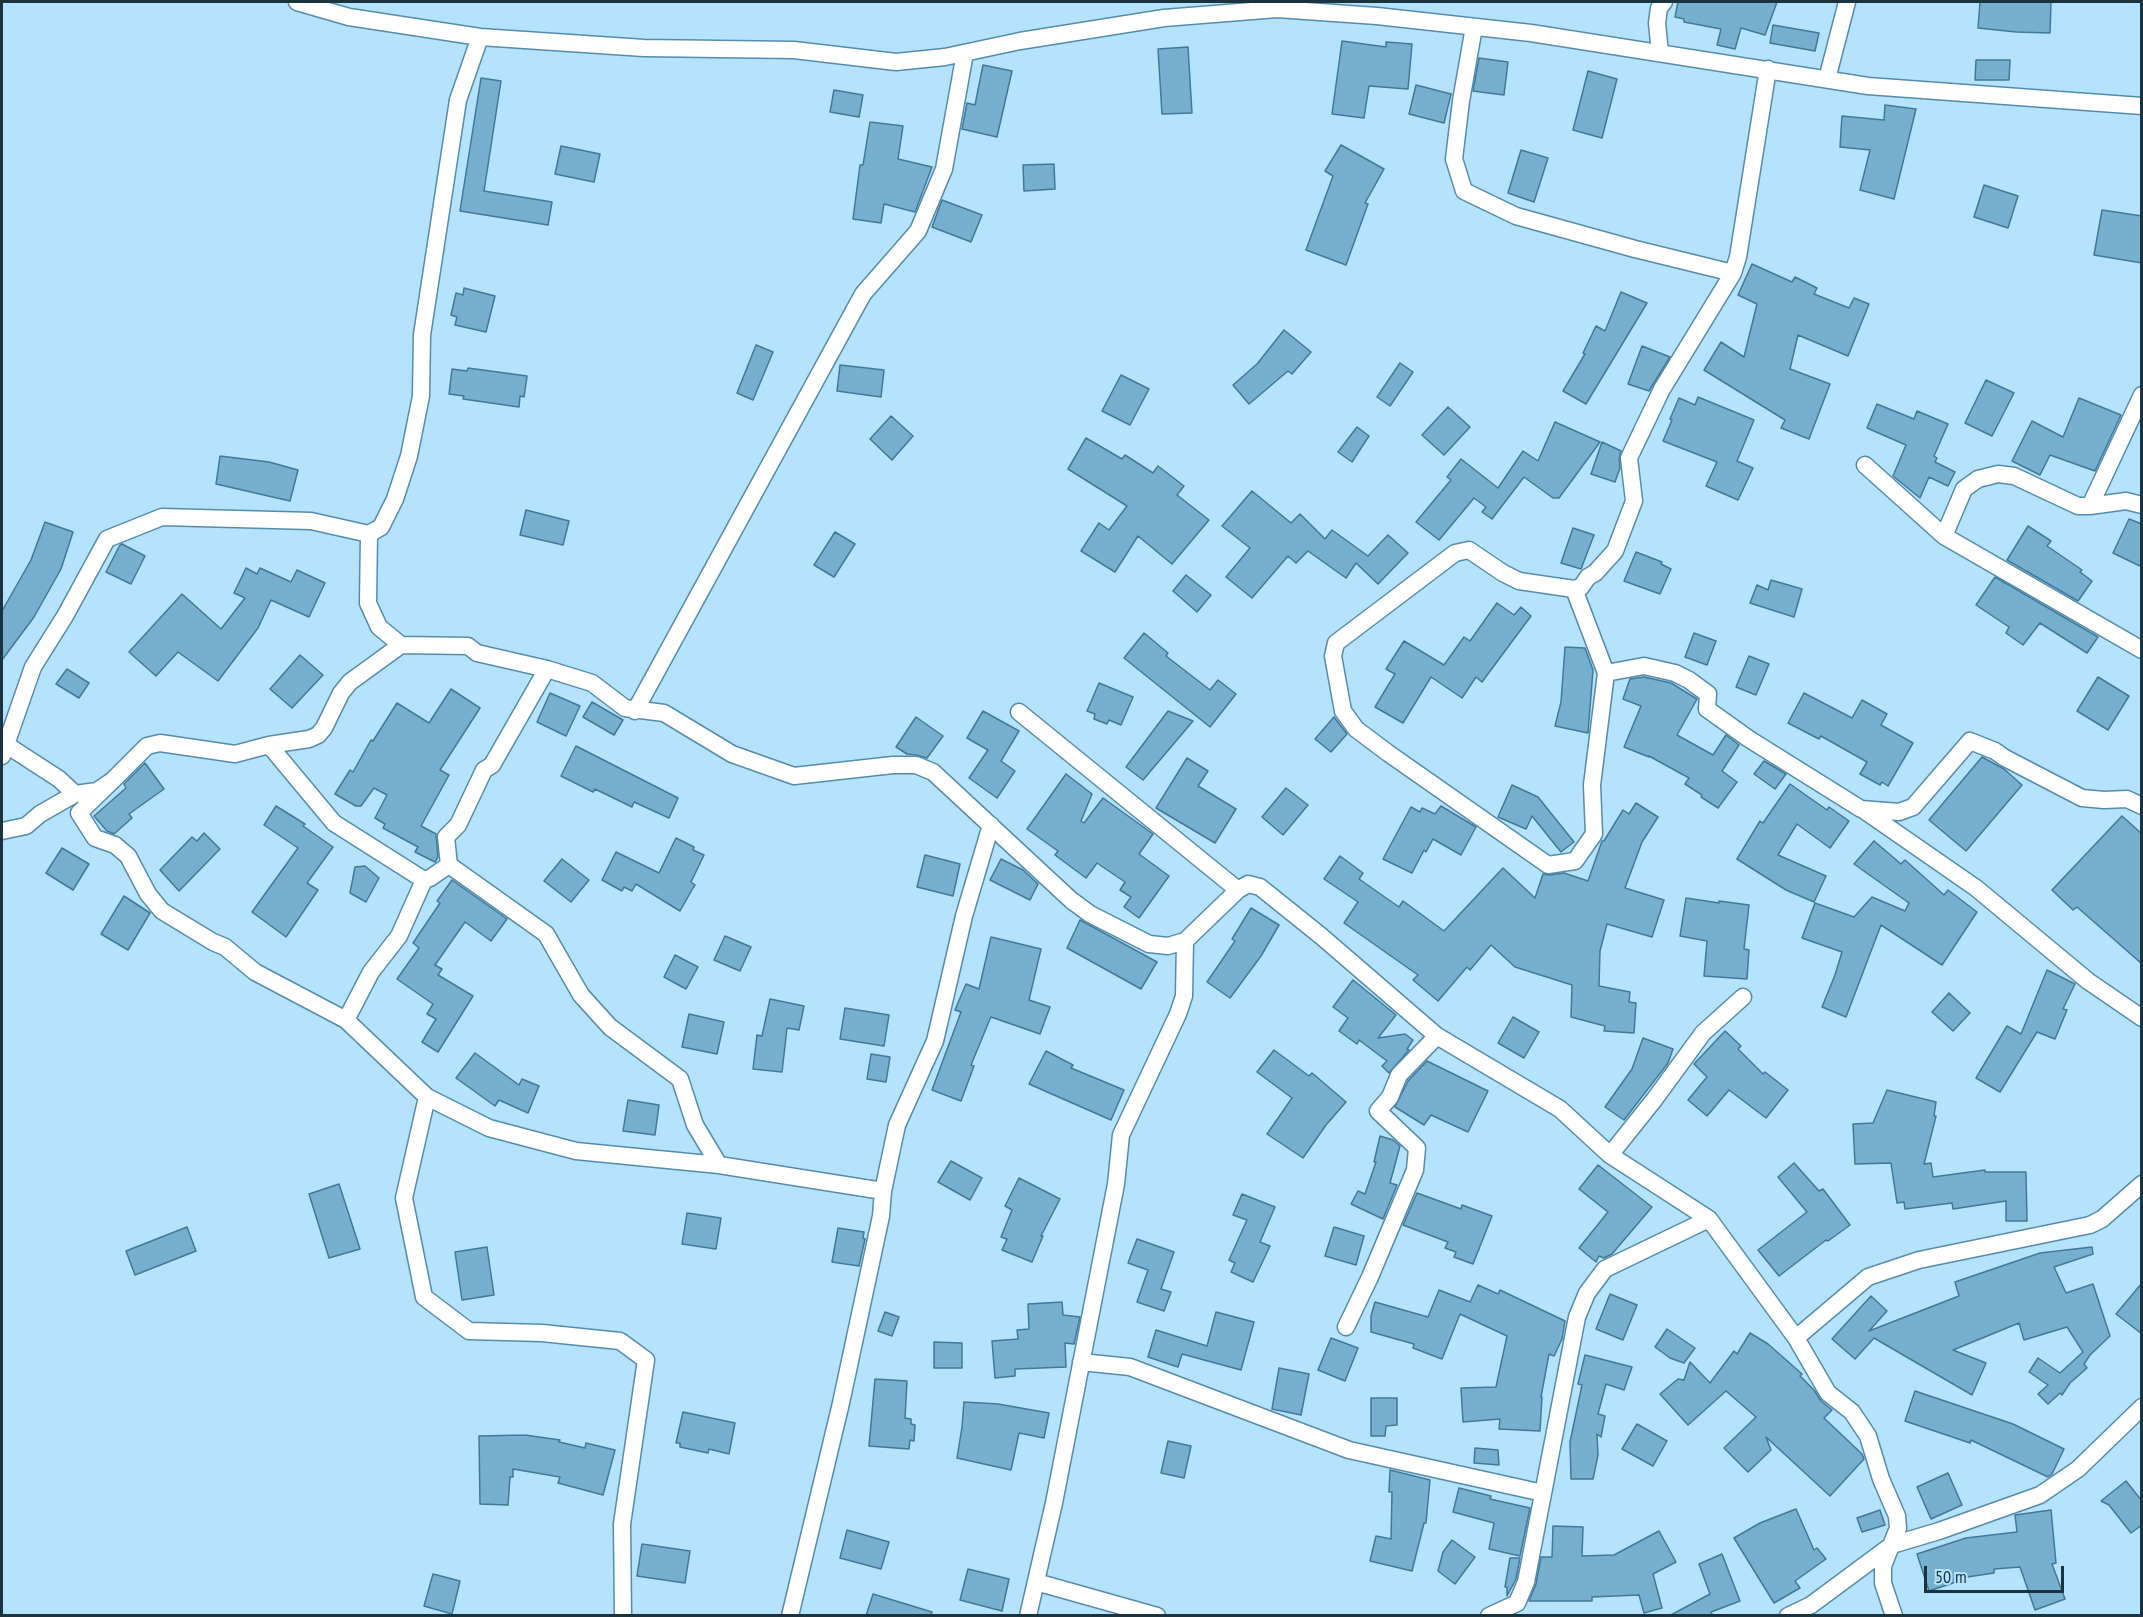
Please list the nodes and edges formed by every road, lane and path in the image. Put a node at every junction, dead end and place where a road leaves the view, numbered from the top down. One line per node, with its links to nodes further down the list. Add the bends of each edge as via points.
1 (297, 2): 6 (street, via 349,17)
2 (1664, 2): 8 (street, via 1659,8)
3 (1847, 2): 10 (street)
4 (1278, 5): 5 (street); 7 (street, via 1164,18)
5 (1474, 27): 8 (street); 12 (street, via 1454,159 1464,191 1516,216)
6 (480, 37): 7 (street, via 644,48 795,50 896,62); 17 (street, via 458,100 422,334 421,396 408,456 381,527)
7 (965, 53): 24 (street, via 944,169 918,231 863,294)
8 (1660, 53): 9 (street)
9 (1768, 69): 10 (street); 12 (street)
10 (1827, 80): 11 (street)
11 (2142, 106)
12 (1733, 273): 19 (street, via 1662,389 1629,458 1634,501 1615,551 1581,587)
13 (2142, 395): 16 (street)
14 (1865, 465): 18 (street)
15 (2142, 505): 16 (street, via 2126,501)
16 (2090, 506): 18 (street, via 2078,506 2014,476 1998,474 1978,479 1964,489)
17 (369, 534): 20 (street, via 369,603 379,627); 27 (street, via 311,521 162,518 106,539 33,667)
18 (1944, 536): 21 (street)
19 (1574, 589): 23 (street); 23 (street, via 1520,580 1468,550 1455,553 1336,643 1333,656 1343,711 1356,729 1548,865 1575,861 1594,834 1592,785)
20 (401, 645): 22 (street, via 468,646 477,653); 26 (street, via 350,682 318,735)
21 (2142, 650)
22 (548, 669): 24 (street, via 592,683); 34 (street, via 492,765 484,770 458,825 447,837)
23 (1606, 673): 31 (street, via 1644,666 1689,680 1708,694 1707,709)
24 (635, 711): 32 (street, via 664,713 732,754 794,776 916,765 933,772)
25 (1019, 712): 36 (street)
26 (269, 745): 28 (street, via 235,754 160,743 147,746); 35 (street, via 334,823)
27 (3, 747): 29 (street, via 58,779)
28 (112, 781): 29 (street, via 97,791); 40 (street, via 79,813 95,838 115,845 128,856 162,911 225,947 255,972)
29 (75, 794): 33 (street, via 26,826)
30 (2142, 806): 31 (street, via 2127,799 2082,798 1970,741 1913,807 1899,812)
31 (1861, 809): 39 (street, via 1976,888 2088,981)
32 (991, 825): 37 (street, via 1090,914 1149,944 1168,946); 46 (street, via 964,916 935,1041 897,1125)
33 (2, 831)
34 (449, 865): 35 (street); 44 (street, via 546,934 581,995 610,1027 680,1079 695,1125)
35 (424, 880): 40 (street, via 399,936 371,972)
36 (1238, 890): 37 (street); 41 (street, via 1248,884 1260,886)
37 (1185, 941): 50 (street, via 1184,996 1121,1135 1116,1184)
38 (1743, 997): 43 (street, via 1702,1033)
39 (2142, 1018)
40 (346, 1020): 42 (street)
41 (1437, 1036): 43 (street, via 1560,1109); 48 (street, via 1399,1075 1378,1111 1417,1148 1414,1170)
42 (427, 1097): 44 (street, via 489,1128 576,1151); 55 (street, via 404,1198 424,1297 469,1331 620,1341 646,1360 622,1524)
43 (1610, 1155): 47 (street)
44 (719, 1166): 46 (street)
45 (2142, 1184): 49 (street, via 2102,1220 2090,1225 1919,1260 1868,1277)
46 (883, 1191): 56 (street, via 841,1403)
47 (1709, 1219): 49 (street); 52 (street, via 1605,1269 1587,1293 1577,1317)
48 (1346, 1327)
49 (1796, 1338): 53 (street, via 1828,1393 1852,1412 1868,1436 1897,1516)
50 (1081, 1362): 52 (street, via 1130,1367 1349,1450); 54 (street)
51 (2142, 1407): 53 (street, via 2078,1468 2040,1495)
52 (1543, 1493): 59 (street, via 1526,1582 1517,1603)
53 (1892, 1545): 60 (street, via 1811,1605); 61 (street, via 1883,1566 1883,1583)
54 (1036, 1582): 57 (street); 58 (street)
55 (622, 1616)
56 (790, 1616)
57 (1028, 1616)
58 (1157, 1616)
59 (1489, 1616)
60 (1788, 1616)
61 (1894, 1616)

